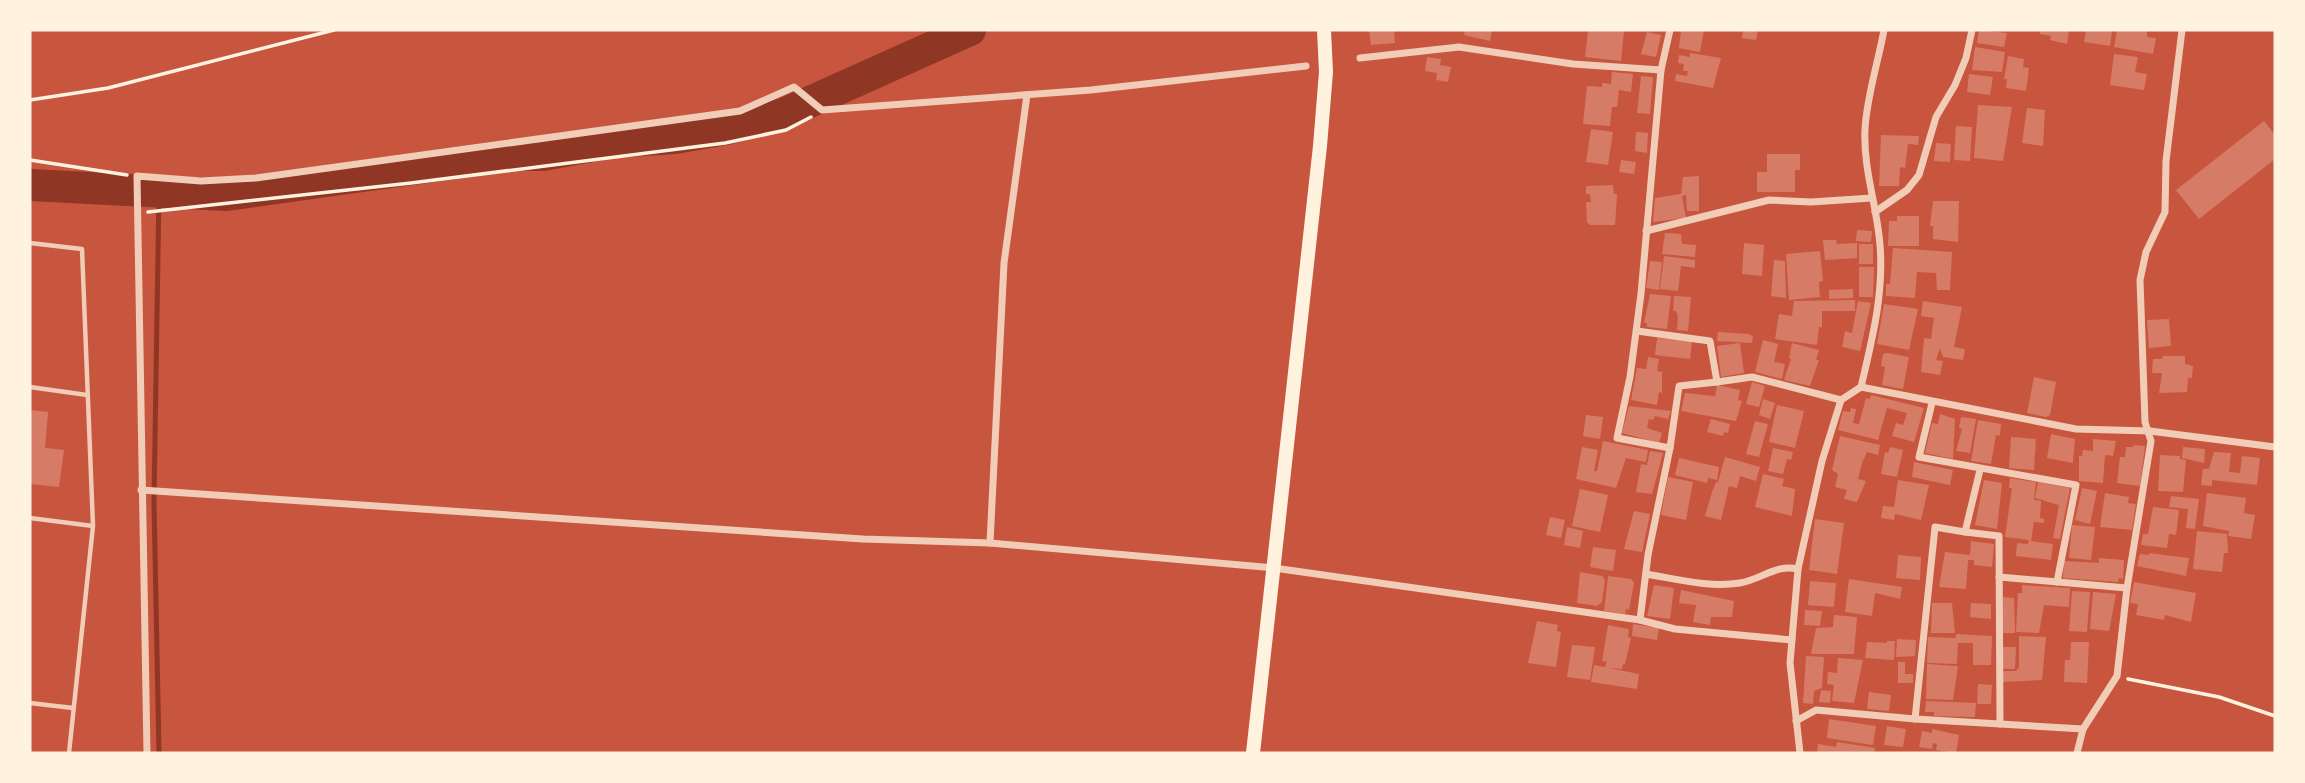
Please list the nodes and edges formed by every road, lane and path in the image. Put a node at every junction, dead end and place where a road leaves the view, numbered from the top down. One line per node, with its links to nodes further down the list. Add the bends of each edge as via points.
1 (334, 30): 11 (path, via 108,88)
2 (1324, 30): 36 (main road, via 1320,146)
3 (1670, 30): 9 (street)
4 (1884, 30): 15 (street, via 1865,130)
5 (1972, 30): 17 (street, via 1966,58 1936,117 1919,175 1907,190)
6 (2182, 30): 27 (street, via 2166,161 2165,212 2146,253 2140,280 2145,422)
7 (1360, 58): 9 (street, via 1459,47 1573,64)
8 (1306, 66): 10 (street)
9 (1661, 70): 18 (street)
10 (1027, 95): 12 (street); 35 (street, via 1004,263)
11 (30, 100)
12 (822, 110): 14 (street, via 794,87 740,111 256,178 201,181); 16 (path, via 786,130 725,143)
13 (30, 160): 14 (path)
14 (136, 176): 31 (street)
15 (1872, 198): 17 (street); 18 (street, via 1769,200)
16 (154, 212)
17 (1875, 212): 23 (street, via 1881,297)
18 (1646, 231): 20 (street)
19 (30, 243): 24 (lane, via 82,249)
20 (1637, 331): 21 (street, via 1710,341); 29 (street, via 1617,438)
21 (1717, 382): 25 (street, via 1752,377); 29 (street, via 1679,386)
22 (30, 387): 24 (lane)
23 (1861, 387): 25 (street); 26 (street)
24 (87, 395): 33 (lane)
25 (1841, 400): 37 (street)
26 (1932, 403): 27 (street, via 2076,429); 30 (street, via 1919,457)
27 (2150, 431): 28 (street); 41 (street, via 2145,491)
28 (2275, 447)
29 (1670, 449): 38 (street)
30 (1980, 470): 34 (street); 40 (street, via 2076,485)
31 (142, 490): 35 (street); 53 (street)
32 (30, 518): 33 (lane)
33 (93, 526): 46 (lane)
34 (1965, 532): 39 (street, via 1999,536); 48 (street, via 1935,527)
35 (990, 544): 36 (street)
36 (1274, 568): 42 (street); 54 (main road)
37 (1798, 569): 38 (street, via 1784,566 1743,582 1716,584); 43 (street)
38 (1646, 574): 42 (street)
39 (1999, 577): 40 (street); 50 (street)
40 (2057, 582): 41 (street)
41 (2127, 588): 44 (street)
42 (1640, 620): 43 (street, via 1675,629)
43 (1792, 640): 49 (street)
44 (2117, 676): 47 (path, via 2219,697); 51 (street)
45 (30, 703): 46 (lane)
46 (73, 708): 52 (lane)
47 (2275, 716)
48 (1914, 719): 49 (street, via 1816,710); 50 (street)
49 (1796, 721): 55 (street)
50 (2000, 724): 51 (street)
51 (2082, 729): 56 (street)
52 (69, 753)
53 (147, 753)
54 (1254, 753)
55 (1800, 753)
56 (2077, 753)

